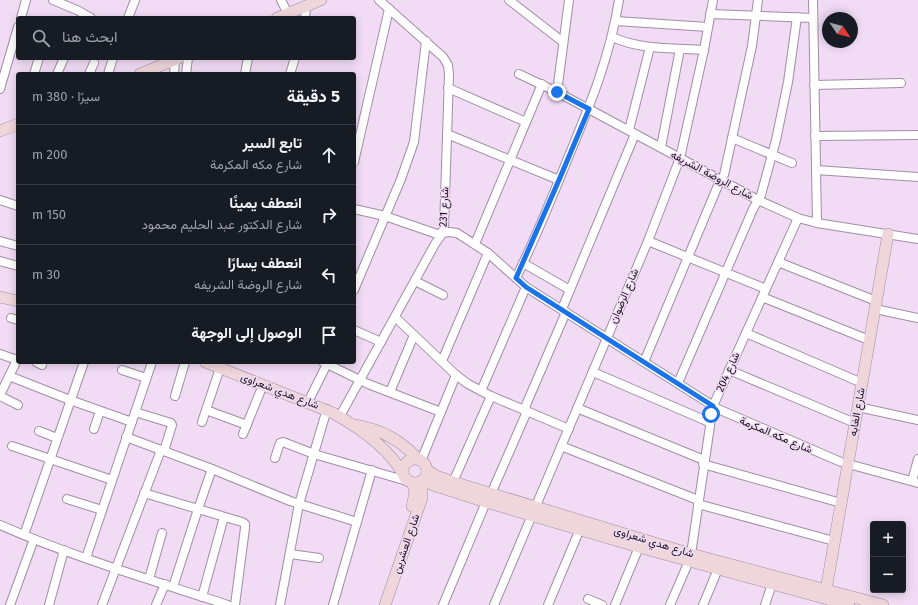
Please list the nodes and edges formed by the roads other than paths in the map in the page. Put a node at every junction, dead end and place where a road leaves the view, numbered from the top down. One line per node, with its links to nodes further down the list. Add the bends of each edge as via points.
1 (26, 0): 17 (street)
2 (54, 0): 18 (street)
3 (135, 0): 19 (street)
4 (281, 0): 15 (street)
5 (321, 0): 13 (street)
6 (379, 0): 14 (street, شارع 231)
7 (509, 0): 30 (street)
8 (569, 0): 30 (street)
9 (619, 0): 25 (street)
10 (713, 0): 16 (street, شارع الرضوان)
11 (758, 0): 22 (street)
12 (813, 0): 24 (street)
13 (306, 6): 15 (street); 21 (street)
14 (389, 10): 29 (street, شارع 231); 68 (street)
15 (288, 14): 20 (street)
16 (710, 14): 22 (street); 26 (street, شارع الرضوان)
17 (22, 16)
18 (84, 16)
19 (129, 16)
20 (282, 16)
21 (305, 16)
22 (756, 16): 23 (street); 67 (street)
23 (797, 17): 24 (street); 70 (street, via 788,82)
24 (813, 18): 55 (street)
25 (616, 21): 26 (street); 28 (street)
26 (708, 27): 33 (street, شارع الرضوان)
27 (16, 34): 57 (street)
28 (612, 36): 31 (street, via 635,45); 59 (street)
29 (426, 41): 56 (street, شارع 231, via 446,61 449,70); 82 (street, via 414,142)
30 (563, 42): 58 (street)
31 (650, 47): 32 (street); 63 (street)
32 (680, 48): 33 (street); 69 (street)
33 (704, 50): 71 (street, شارع الرضوان)
34 (38, 60): 43 (street)
35 (63, 60): 44 (street)
36 (112, 60): 46 (street)
37 (173, 60): 47 (street)
38 (175, 60): 48 (street)
39 (188, 60): 49 (street)
40 (248, 60): 50 (street)
41 (294, 60): 51 (street)
42 (94, 63): 45 (street)
43 (35, 72)
44 (58, 72)
45 (90, 72)
46 (109, 72)
47 (145, 72)
48 (174, 72)
49 (186, 72)
50 (245, 72)
51 (291, 72)
52 (520, 74): 54 (street, شارع الروضة الشريفه)
53 (901, 83): 55 (street)
54 (542, 84): 58 (street, شارع الروضة الشريفه); 60 (street)
55 (814, 85): 66 (street)
56 (448, 88): 60 (street); 64 (street, شارع 231)
57 (0, 90)
58 (557, 92): 59 (street, شارع الروضة الشريفه)
59 (589, 109): 63 (street, شارع الروضة الشريفه); 76 (street)
60 (526, 122): 72 (street)
61 (16, 125): 62 (street)
62 (0, 131)
63 (632, 132): 69 (street, شارع الروضة الشريفه); 104 (street)
64 (447, 134): 72 (street); 85 (street, شارع 231)
65 (918, 135): 66 (street)
66 (815, 136): 74 (street)
67 (732, 138): 70 (street); 77 (street)
68 (356, 143)
69 (661, 147): 71 (street, شارع الروضة الشريفه)
70 (772, 155): 73 (street); 79 (street)
71 (680, 158): 77 (street, شارع الروضة الشريفه); 88 (street, شارع الرضوان)
72 (510, 160): 76 (street); 90 (street)
73 (792, 163)
74 (816, 170): 75 (street); 84 (street)
75 (918, 177)
76 (559, 180): 96 (street)
77 (722, 180): 79 (street, شارع الروضة الشريفه); 93 (street)
78 (0, 200): 80 (street)
79 (758, 200): 83 (street, شارع الروضة الشريفه); 98 (street)
80 (16, 205)
81 (356, 209): 82 (street, شارع مكه المكرمة)
82 (385, 216): 85 (street, شارع مكه المكرمة); 101 (street)
83 (798, 218): 84 (street, شارع الروضة الشريفه); 95 (street, شارع 204)
84 (817, 223): 86 (street, شارع الروضة الشريفه)
85 (442, 234): 90 (street, شارع مكه المكرمة, via 453,232); 100 (street, شارع 231)
86 (888, 234): 87 (street, شارع الروضة الشريفه); 109 (street, شارع الغابه)
87 (918, 239)
88 (648, 240): 93 (street); 116 (street, شارع الرضوان)
89 (0, 241): 91 (street)
90 (475, 244): 92 (street, شارع مكه المكرمة)
91 (16, 245)
92 (488, 253): 99 (street, شارع مكه المكرمة); 121 (street)
93 (688, 257): 98 (street); 122 (street)
94 (0, 261): 97 (street)
95 (778, 262): 103 (street, شارع 204); 109 (street)
96 (523, 263): 99 (street); 104 (street)
97 (16, 265)
98 (726, 273): 103 (street); 138 (street)
99 (516, 278): 102 (street, شارع مكه المكرمة)
100 (415, 281): 105 (street); 111 (street, شارع 231)
101 (356, 285)
102 (526, 287): 110 (street, شارع مكه المكرمة); 141 (street)
103 (766, 289): 107 (street, شارع 204)
104 (570, 290): 110 (street)
105 (443, 295)
106 (0, 297): 108 (street)
107 (762, 297): 114 (street, شارع 204); 117 (street)
108 (16, 301)
109 (876, 305): 112 (street); 117 (street, شارع الغابه)
110 (564, 311): 116 (street, شارع مكه المكرمة); 154 (street)
111 (395, 317): 115 (street); 118 (street, شارع 231)
112 (918, 318)
113 (356, 331): 118 (street)
114 (746, 333): 132 (street, شارع 204); 139 (street)
115 (414, 335): 121 (street); 142 (street)
116 (607, 338): 122 (street, شارع مكه المكرمة); 133 (street, شارع الرضوان)
117 (870, 340): 139 (street, شارع الغابه)
118 (381, 342): 137 (street, شارع 231)
119 (0, 354): 120 (street)
120 (16, 358)
121 (442, 361): 134 (street)
122 (644, 362): 138 (street, شارع مكه المكرمة)
123 (16, 363): 135 (street)
124 (83, 364): 146 (street)
125 (151, 364): 136 (street)
126 (184, 364): 144 (street)
127 (210, 364): 130 (street, شارع هدي شعراوى)
128 (325, 364): 147 (street)
129 (327, 364): 137 (street)
130 (220, 368): 140 (street, شارع هدي شعراوى); 153 (street)
131 (122, 370): 136 (street)
132 (729, 370): 149 (street, شارع 204); 163 (street)
133 (593, 372): 151 (street, شارع الرضوان); 162 (street)
134 (456, 375): 141 (street); 157 (street)
135 (9, 376): 143 (street); 146 (street)
136 (146, 378): 156 (street)
137 (360, 380): 142 (street); 158 (street, شارع 231)
138 (678, 383): 149 (street, شارع مكه المكرمة)
139 (862, 383): 150 (street, شارع الغابه)
140 (263, 385): 147 (street, شارع هدي شعراوى); 165 (street)
141 (481, 391): 145 (street)
142 (390, 392): 157 (street)
143 (0, 395): 148 (street)
144 (175, 396)
145 (491, 396): 154 (street); 185 (street)
146 (70, 400): 155 (street); 170 (street)
147 (308, 402): 152 (street, شارع هدي شعراوى)
148 (18, 405)
149 (713, 406): 162 (street, شارع 204); 180 (street, شارع مكه المكرمة)
150 (858, 407): 159 (street); 163 (street, شارع الغابه)
151 (577, 408): 167 (street, شارع الرضوان); 179 (street)
152 (327, 409): 158 (street, شارع هدي شعراوى); 175 (street)
153 (206, 410): 161 (street); 165 (street)
154 (525, 410): 167 (street); 188 (street, via 524,418)
155 (100, 411): 160 (street); 166 (street)
156 (135, 412): 160 (street); 174 (street, via 171,423)
157 (441, 412): 183 (street)
158 (340, 416): 164 (street, شارع هدي شعراوى)
159 (918, 420)
160 (132, 422): 171 (street)
161 (202, 422)
162 (709, 422): 179 (street, شارع 204)
163 (855, 423): 180 (street, شارع الغابه)
164 (352, 424): 183 (street, شارع هدي شعراوى, via 398,464); 183 (street, شارع هدي شعراوى, via 382,432 397,440)
165 (247, 426): 169 (street)
166 (94, 429)
167 (569, 429): 173 (street, شارع الرضوان)
168 (39, 431): 170 (street)
169 (243, 434)
170 (57, 438): 177 (street)
171 (126, 438): 174 (street); 184 (street)
172 (12, 446): 177 (street)
173 (561, 446): 190 (street); 195 (street, شارع الرضوان)
174 (163, 451): 181 (street); 187 (street)
175 (314, 454): 176 (street, via 282,442); 182 (street); 192 (street)
176 (275, 458)
177 (50, 459): 184 (street); 201 (street)
178 (918, 459): 186 (street)
179 (704, 462): 190 (street, شارع 204); 191 (street)
180 (848, 464): 186 (street, شارع مكه المكرمة); 191 (street, شارع الغابه)
181 (212, 469): 192 (street); 193 (street)
182 (372, 470): 183 (street); 197 (street)
183 (417, 474): 185 (street, شارع هدي شعراوى, via 436,476); 188 (street, شارع هدي شعراوى, via 433,484); 227 (street, شارع العشرين, via 415,498); 228 (street, شارع العشرين, via 422,498)
184 (112, 480): 194 (street)
185 (453, 482): 188 (street, شارع هدي شعراوى)
186 (915, 482)
187 (144, 493): 193 (street); 210 (street)
188 (488, 498): 195 (street, شارع هدي شعراوى); 229 (street)
189 (67, 499): 194 (street)
190 (698, 502): 203 (street); 207 (street, شارع 204)
191 (841, 503): 203 (street, شارع الغابه)
192 (299, 504): 197 (street); 206 (street)
193 (198, 509): 196 (street); 215 (street)
194 (102, 510): 208 (street)
195 (534, 511): 199 (street, شارع هدي شعراوى); 207 (street, شارع هدي شعراوى); 230 (street, شارع الرضوان)
196 (224, 517): 218 (street); 224 (street, via 242,522 245,526)
197 (357, 522): 226 (street)
198 (0, 525): 201 (street)
199 (580, 529): 204 (street, شارع هدي شعراوى); 231 (street)
200 (162, 533): 212 (street)
201 (24, 535): 202 (street)
202 (34, 539): 205 (street); 219 (street)
203 (834, 541): 216 (street, شارع الغابه)
204 (639, 547): 207 (street, شارع هدي شعراوى); 233 (street)
205 (64, 550): 208 (street); 220 (street)
206 (290, 554): 209 (street); 225 (street)
207 (690, 557): 211 (street, شارع هدي شعراوى); 216 (street, شارع هدي شعراوى); 234 (street, شارع 204)
208 (86, 558): 210 (street)
209 (319, 558)
210 (116, 568): 212 (street); 221 (street)
211 (718, 569): 214 (street, شارع هدي شعراوى); 235 (street)
212 (149, 579): 213 (street)
213 (165, 584): 215 (street); 222 (street)
214 (772, 584): 216 (street, شارع هدي شعراوى); 236 (street)
215 (173, 587): 218 (street)
216 (824, 598): 237 (street, شارع هدي شعراوى); 238 (street, شارع هدي شعراوى)
217 (588, 599): 232 (street)
218 (205, 600): 223 (street)
219 (10, 605)
220 (49, 605)
221 (102, 605)
222 (156, 605)
223 (228, 605)
224 (235, 605)
225 (280, 605)
226 (333, 605)
227 (377, 605)
228 (385, 605)
229 (443, 605)
230 (494, 605)
231 (548, 605)
232 (602, 605)
233 (615, 605)
234 (670, 605)
235 (703, 605)
236 (765, 605)
237 (849, 605)
238 (883, 605)

